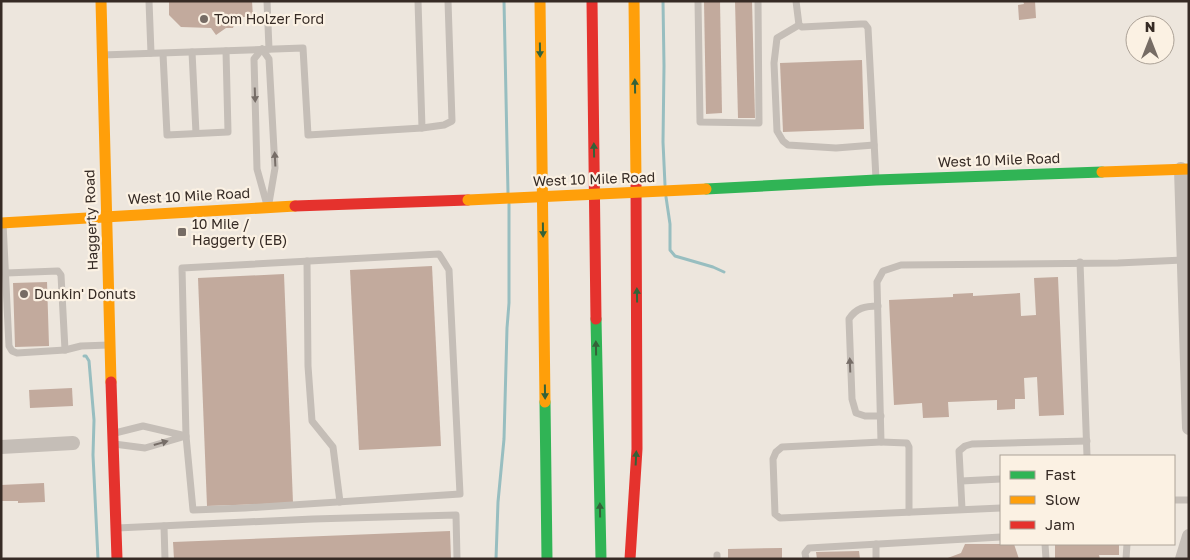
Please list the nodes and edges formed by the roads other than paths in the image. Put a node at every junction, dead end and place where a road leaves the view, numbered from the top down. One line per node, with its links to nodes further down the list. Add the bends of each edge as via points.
1 (100, 1): 18 (main road, Haggerty Road)
2 (149, 1): 16 (lane)
3 (267, 1): 13 (lane)
4 (418, 1): 19 (lane)
5 (448, 1): 19 (lane, via 452,121)
6 (540, 1): 62 (main road, one-way to 62)
7 (592, 1): 63 (main road, one-way to 7)
8 (634, 1): 64 (main road, one-way to 8, via 637,430)
9 (698, 1): 10 (lane, via 700,122 759,123)
10 (758, 1)
11 (796, 1): 12 (lane)
12 (799, 26): 21 (lane, via 865,24 868,28); 21 (lane, via 777,38 774,63 777,131 783,141 788,145 836,148)
13 (265, 49): 14 (lane); 19 (lane, via 303,48 308,135); 24 (lane, one-way to 13, via 275,168 269,59); 24 (lane, one-way to 24, via 254,59 258,169)
14 (226, 51): 15 (lane); 20 (lane, via 228,132)
15 (192, 52): 17 (lane); 20 (lane)
16 (151, 53): 17 (lane); 18 (lane)
17 (163, 54): 20 (lane, via 167,135)
18 (102, 55): 25 (main road, Haggerty Road)
19 (422, 128)
20 (196, 133)
21 (874, 145): 23 (lane)
22 (1185, 169): 23 (main road, West 10 Mile Road); 27 (street)
23 (876, 180): 24 (main road, West 10 Mile Road, bridge)
24 (268, 207): 25 (main road, West 10 Mile Road)
25 (106, 217): 26 (main road, West 10 Mile Road); 33 (main road, Haggerty Road)
26 (2, 223): 30 (lane)
27 (1185, 252): 29 (lane, via 1118,263); 32 (street)
28 (306, 261): 38 (lane, via 182,268); 49 (lane, via 312,421 333,447); 49 (lane, via 439,254 449,270 460,494)
29 (1080, 262): 31 (lane, via 901,266 882,271 877,282); 40 (lane)
30 (6, 273): 34 (lane, via 58,271 61,275); 34 (lane, via 9,346 12,351)
31 (878, 306): 36 (lane); 36 (lane, one-way to 31, via 856,413 852,399 848,319 854,311)
32 (1187, 331): 35 (street)
33 (110, 344): 34 (lane); 39 (main road, Haggerty Road)
34 (65, 350)
35 (1188, 408): 37 (street)
36 (881, 416): 41 (lane)
37 (1189, 428)
38 (186, 436): 39 (lane, one-way to 38, via 145,448); 39 (lane, via 144,426); 49 (lane, via 193,510)
39 (113, 438): 54 (main road, Haggerty Road)
40 (1087, 441): 44 (lane); 46 (lane, via 965,446 960,451)
41 (881, 442): 52 (lane, via 907,443 909,447); 52 (lane, via 782,447 773,459 775,514 780,518)
42 (73, 443): 43 (street)
43 (1, 447)
44 (1087, 455)
45 (1000, 479): 46 (lane)
46 (961, 481): 51 (lane)
47 (1175, 500): 48 (lane)
48 (1189, 500)
49 (340, 502)
50 (1000, 508): 51 (lane)
51 (962, 509): 52 (lane)
52 (909, 512)
53 (164, 526): 54 (lane); 60 (lane); 61 (lane, via 456,515)
54 (116, 528): 59 (main road, Haggerty Road)
55 (1000, 537): 56 (lane)
56 (876, 544): 65 (lane, via 809,548 805,553); 66 (lane)
57 (1046, 545): 67 (lane)
58 (1127, 545): 68 (lane)
59 (118, 559)
60 (166, 559)
61 (457, 559)
62 (547, 559)
63 (601, 559)
64 (630, 559)
65 (806, 559)
66 (876, 559)
67 (1046, 559)
68 (1126, 559)

